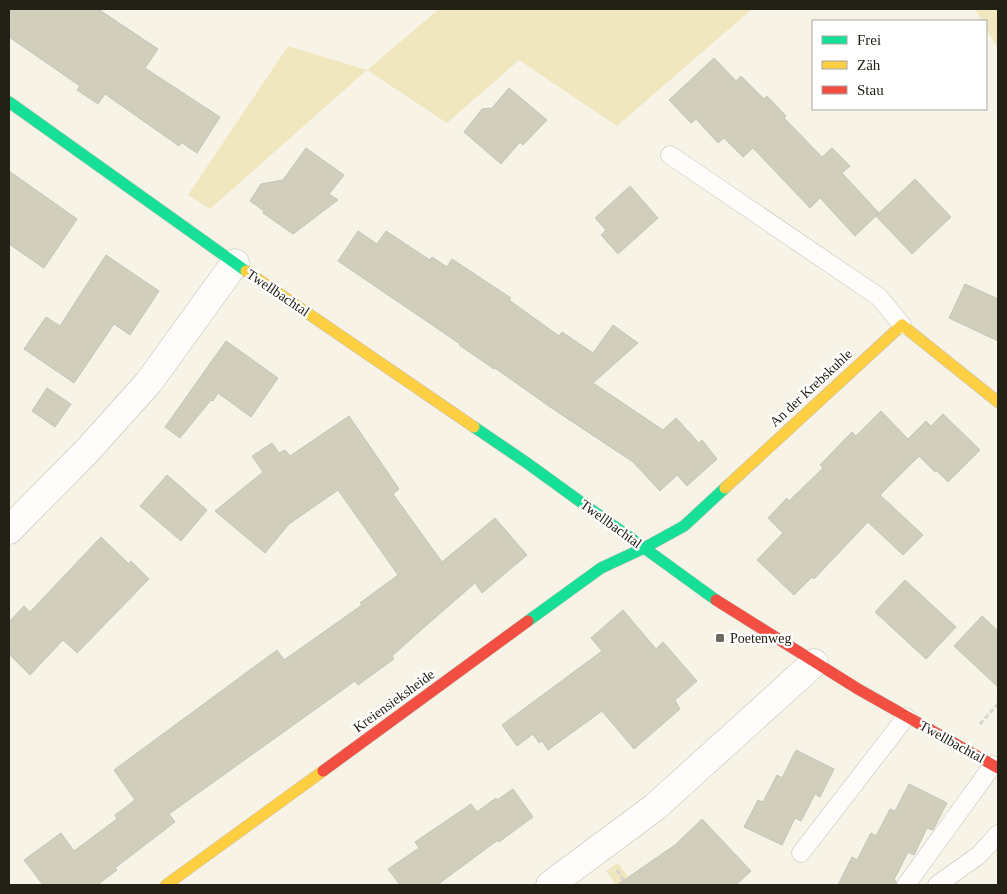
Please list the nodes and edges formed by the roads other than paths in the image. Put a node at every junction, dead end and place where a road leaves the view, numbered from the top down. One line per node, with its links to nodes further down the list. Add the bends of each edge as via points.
1 (9, 102): 3 (street, Twellbachtal)
2 (670, 155): 4 (lane, via 879,297)
3 (235, 263): 6 (street, Twellbachtal, via 149,382); 7 (street, Twellbachtal, via 527,463)
4 (902, 325): 5 (street); 7 (street, An der Krebskuhle, via 684,526)
5 (998, 402)
6 (9, 530)
7 (644, 548): 8 (street, Twellbachtal); 13 (street, Kreiensieksheide, via 601,568)
8 (814, 663): 9 (street, Twellbachtal); 14 (street, via 655,807)
9 (906, 717): 10 (street, Twellbachtal); 12 (lane)
10 (996, 766): 15 (lane)
11 (998, 834): 16 (lane, via 979,855)
12 (800, 853)
13 (166, 885)
14 (550, 885)
15 (906, 885)
16 (937, 885)

